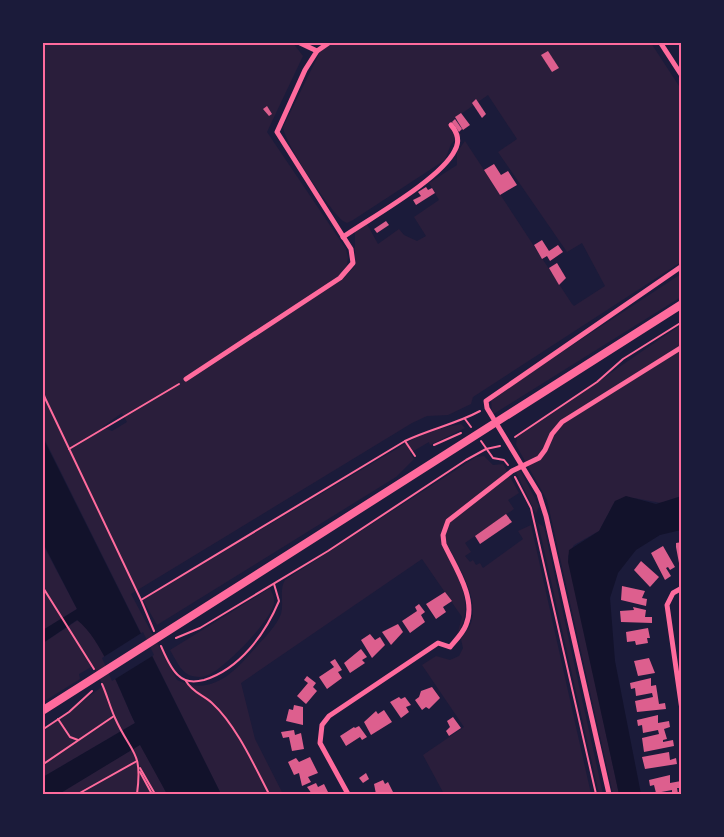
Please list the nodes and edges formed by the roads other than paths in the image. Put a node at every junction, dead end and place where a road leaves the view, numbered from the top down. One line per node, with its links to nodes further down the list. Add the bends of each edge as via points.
1 (298, 42): 4 (street)
2 (330, 42): 4 (street)
3 (660, 42): 5 (street)
4 (317, 51): 7 (street, via 277,132)
5 (682, 76)
6 (451, 125): 7 (street, via 458,144 447,162 433,176)
7 (343, 237): 11 (street, via 351,249 353,264 340,278)
8 (682, 266): 12 (street, via 486,400)
9 (682, 304): 12 (street)
10 (682, 347): 13 (street, via 562,422 539,458)
11 (186, 380)
12 (495, 422): 13 (street); 16 (street, via 474,431)
13 (522, 465): 17 (street, via 448,521 443,535 444,544 468,598 470,613 466,626 450,647 438,643 329,716 322,724 320,743); 18 (street, via 539,494 546,516)
14 (682, 588): 15 (street, via 673,593 667,605)
15 (682, 710)
16 (42, 711)
17 (348, 794)
18 (609, 794)

